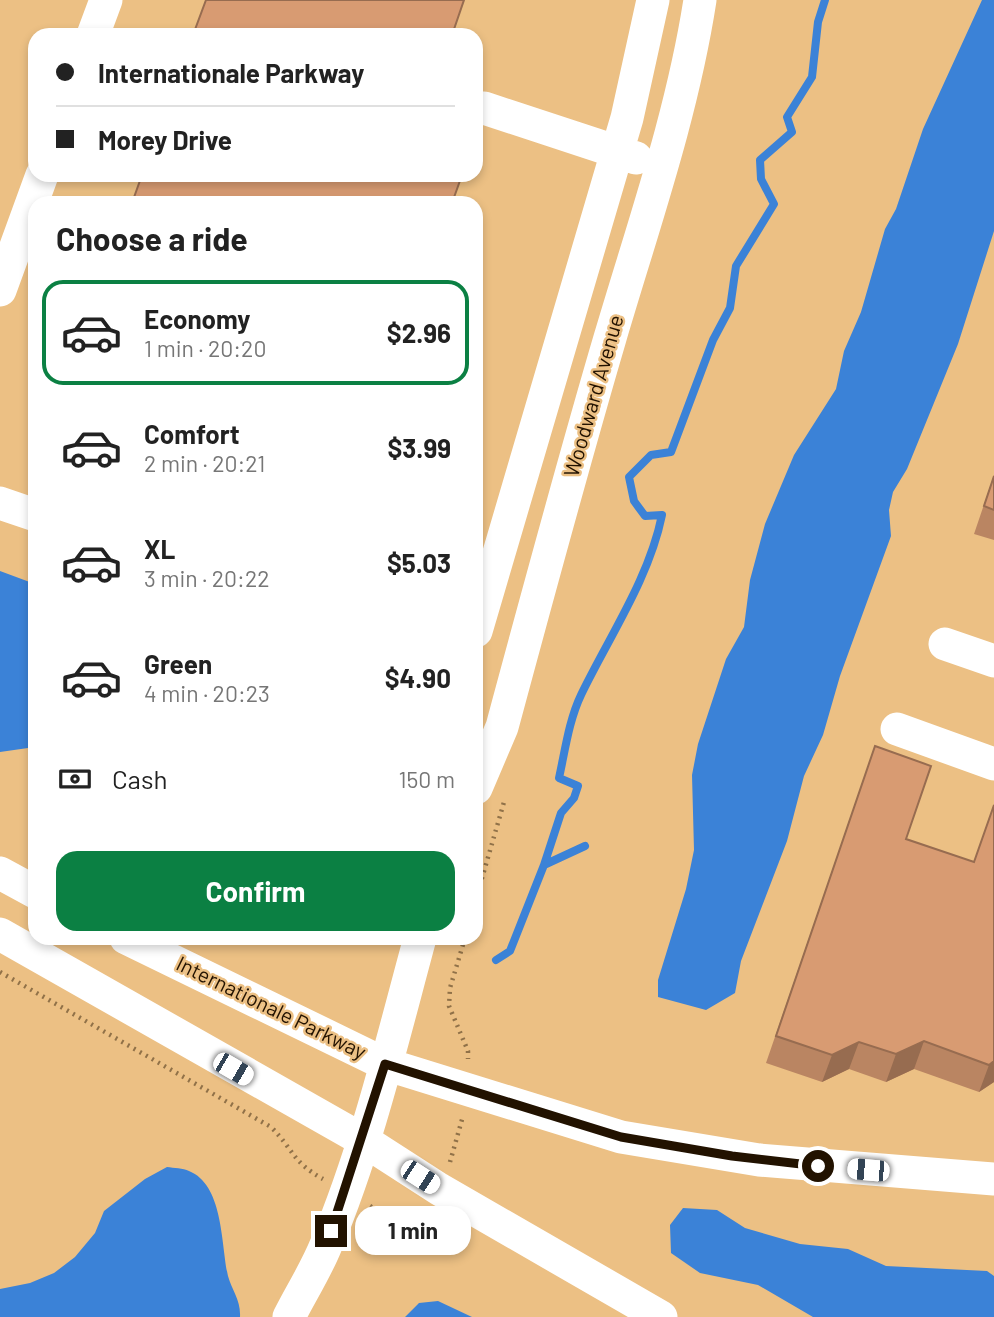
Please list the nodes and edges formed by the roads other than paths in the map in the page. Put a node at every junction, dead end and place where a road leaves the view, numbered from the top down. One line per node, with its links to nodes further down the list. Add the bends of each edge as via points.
1 (106, 0): 4 (street)
2 (653, 0): 6 (street)
3 (700, 0): 7 (street, Woodward Avenue)
4 (96, 28)
5 (484, 108): 6 (street)
6 (617, 152): 7 (street); 12 (street)
7 (662, 168): 17 (street, Woodward Avenue, via 502,727)
8 (28, 213): 9 (street)
9 (0, 290)
10 (0, 503): 11 (street)
11 (28, 513)
12 (483, 607)
13 (945, 644): 14 (street)
14 (994, 661)
15 (897, 729): 16 (street)
16 (994, 764)
17 (483, 772)
18 (0, 873): 19 (street)
19 (28, 888)
20 (0, 934): 24 (street)
21 (140, 945): 23 (street, Internationale Parkway)
22 (418, 945): 23 (street)
23 (385, 1064): 24 (street); 25 (street, Internationale Parkway, via 621,1137 678,1148 782,1162)
24 (363, 1140): 26 (street); 29 (street)
25 (994, 1179)
26 (326, 1247): 27 (street); 28 (street)
27 (289, 1317)
28 (313, 1317)
29 (661, 1317)

